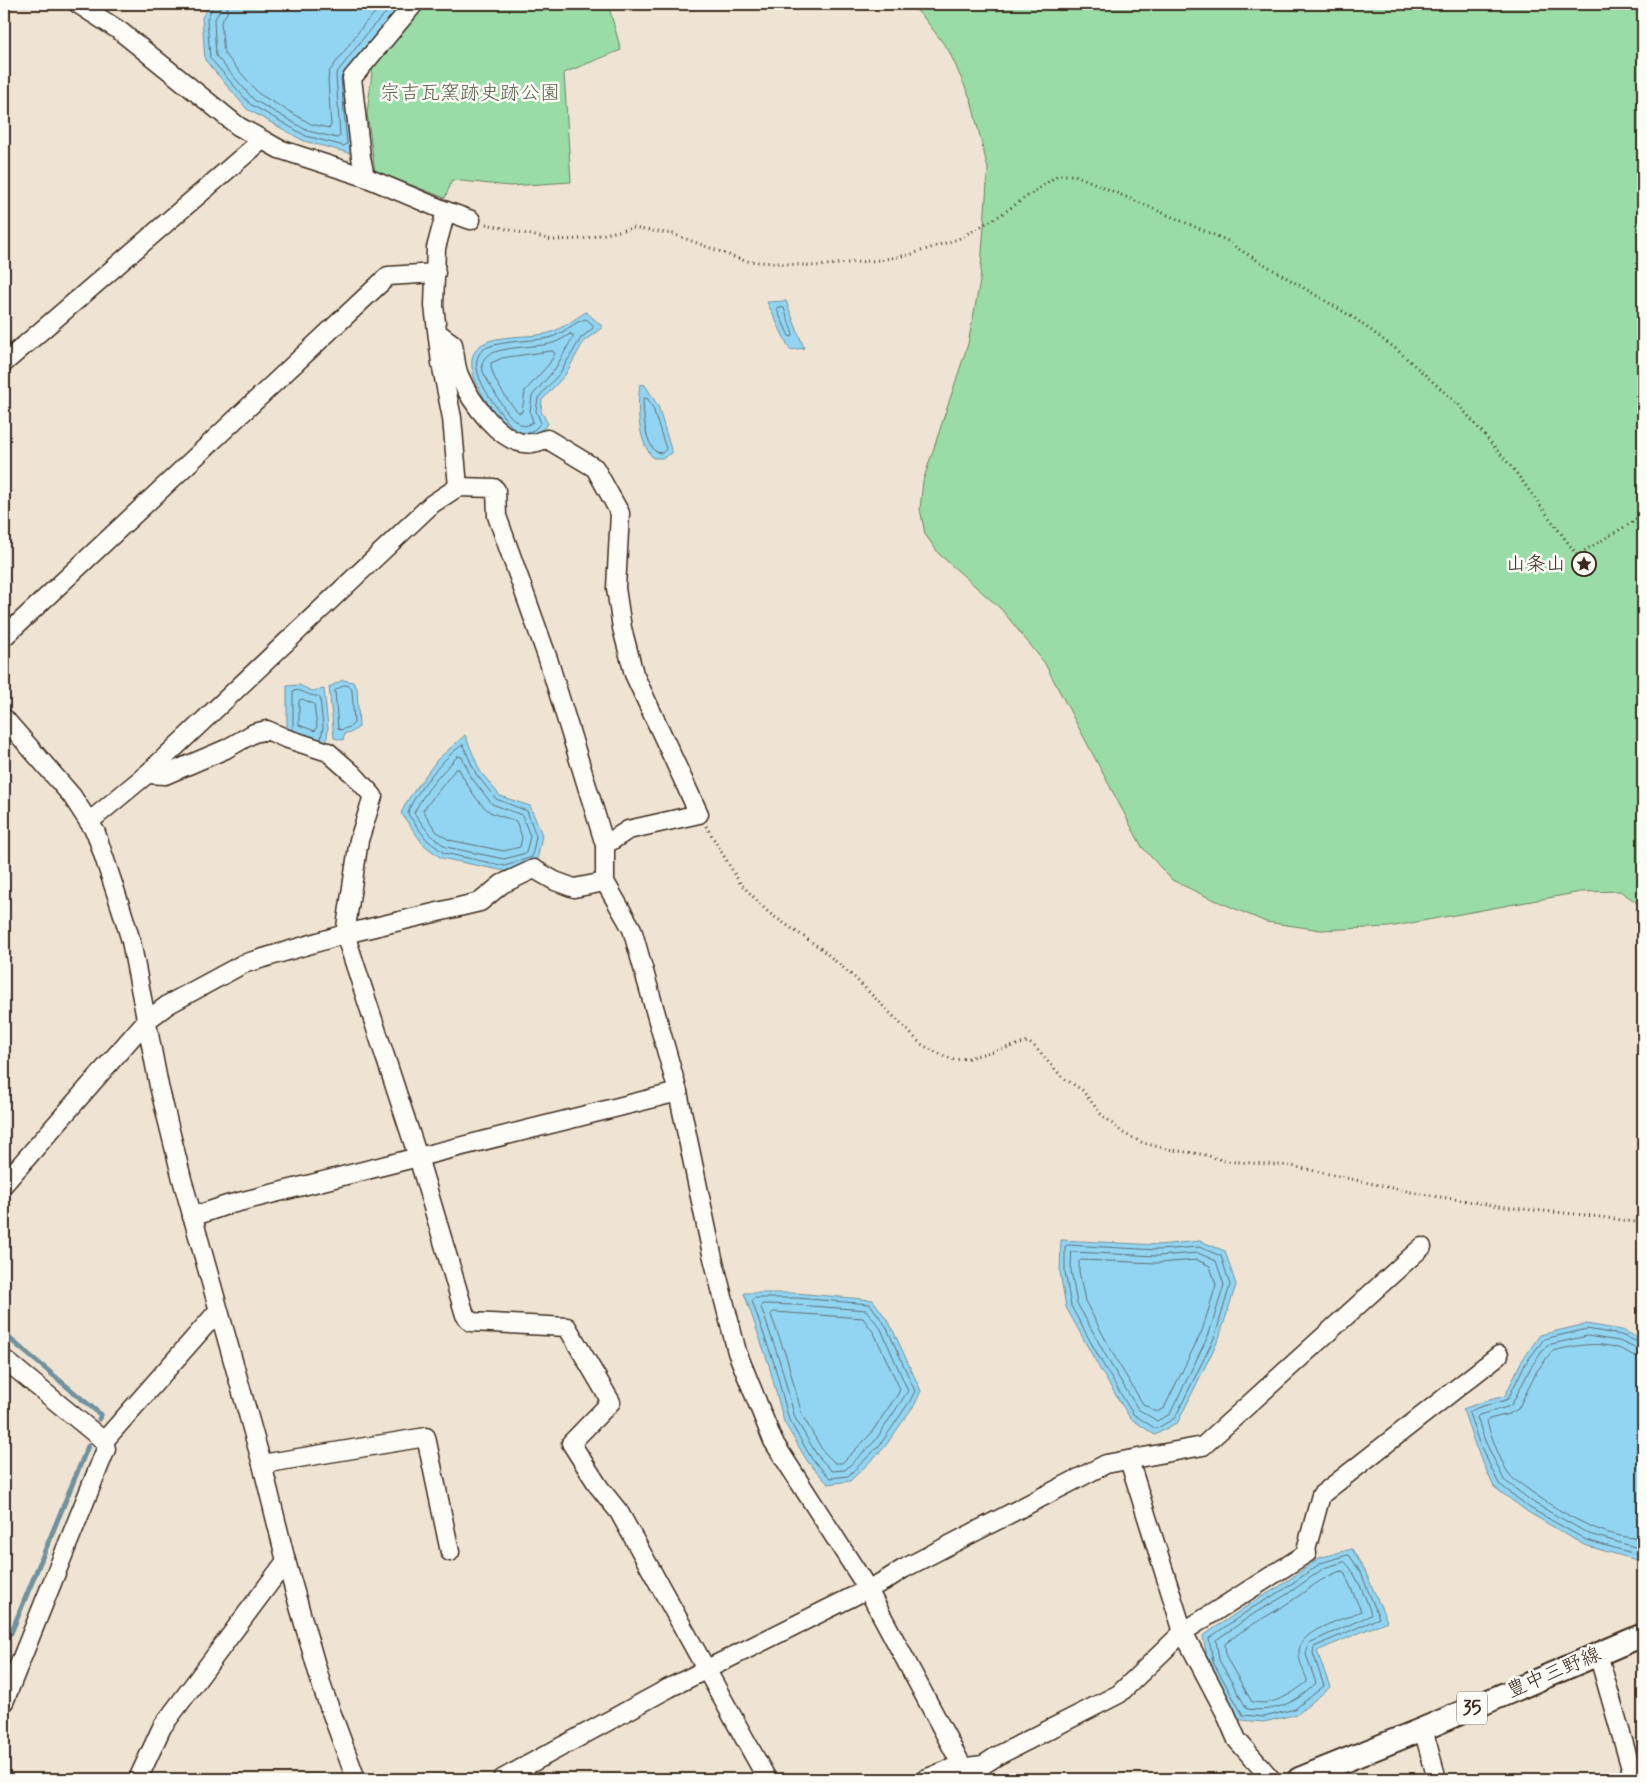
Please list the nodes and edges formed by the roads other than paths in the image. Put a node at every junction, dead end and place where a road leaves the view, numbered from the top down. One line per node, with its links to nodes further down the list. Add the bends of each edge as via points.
1 (78, 4): 3 (street, via 120,31 238,126)
2 (414, 4): 4 (street, via 352,78)
3 (262, 140): 4 (street, via 279,149); 9 (street)
4 (365, 177): 5 (street)
5 (446, 211): 6 (street); 7 (street, via 436,248)
6 (471, 220)
7 (436, 273): 8 (street, via 434,306); 11 (street, via 388,276)
8 (438, 333): 10 (street, via 452,418); 15 (street, via 453,344 459,374 481,413 498,430 512,440 531,444 547,439 595,468 620,513 616,588 634,674 699,814 628,830)
9 (4, 363)
10 (458, 487): 13 (street, via 432,504); 15 (street, via 496,490 497,516 548,659)
11 (4, 637)
12 (4, 718): 14 (street, via 72,796)
13 (147, 774): 14 (street); 17 (street, via 165,776 267,730 328,752 373,796 359,840)
14 (89, 822): 18 (street, via 96,833 131,941)
15 (605, 845): 16 (street)
16 (605, 882): 17 (street, via 574,888 534,869 502,884 480,902); 19 (street, via 632,929)
17 (345, 934): 18 (street, via 243,964); 20 (street)
18 (146, 1020): 21 (street); 22 (street, via 170,1137)
19 (678, 1092): 20 (street); 32 (street, via 712,1254 737,1352 773,1442)
20 (418, 1157): 22 (street); 36 (street, via 465,1315 471,1322 567,1327 611,1402 571,1443 619,1512)
21 (4, 1184)
22 (192, 1217): 24 (street)
23 (1422, 1247): 28 (street, via 1203,1446)
24 (218, 1311): 27 (street); 29 (street)
25 (1499, 1355): 33 (street, via 1321,1495 1307,1553)
26 (4, 1359): 27 (street)
27 (104, 1441): 37 (street, via 106,1449)
28 (1129, 1460): 32 (street, via 1106,1464); 33 (street)
29 (262, 1464): 30 (street, via 426,1437); 31 (street)
30 (450, 1552)
31 (286, 1561): 40 (street, via 162,1727); 41 (street, via 323,1690)
32 (868, 1589): 36 (street); 39 (street)
33 (1183, 1632): 39 (street, via 1118,1694); 45 (street, via 1237,1740)
34 (1643, 1634): 35 (main road, 豊中三野線 / 35)
35 (1598, 1654): 38 (main road, 豊中三野線 / 35); 48 (street)
36 (706, 1671): 42 (street); 43 (street)
37 (4, 1702)
38 (1423, 1729): 46 (main road, 豊中三野線 / 35); 47 (street)
39 (966, 1773): 44 (street, via 950,1769)
40 (138, 1779)
41 (356, 1779)
42 (502, 1779)
43 (767, 1779)
44 (925, 1779)
45 (1271, 1779)
46 (1299, 1779)
47 (1437, 1779)
48 (1634, 1779)

